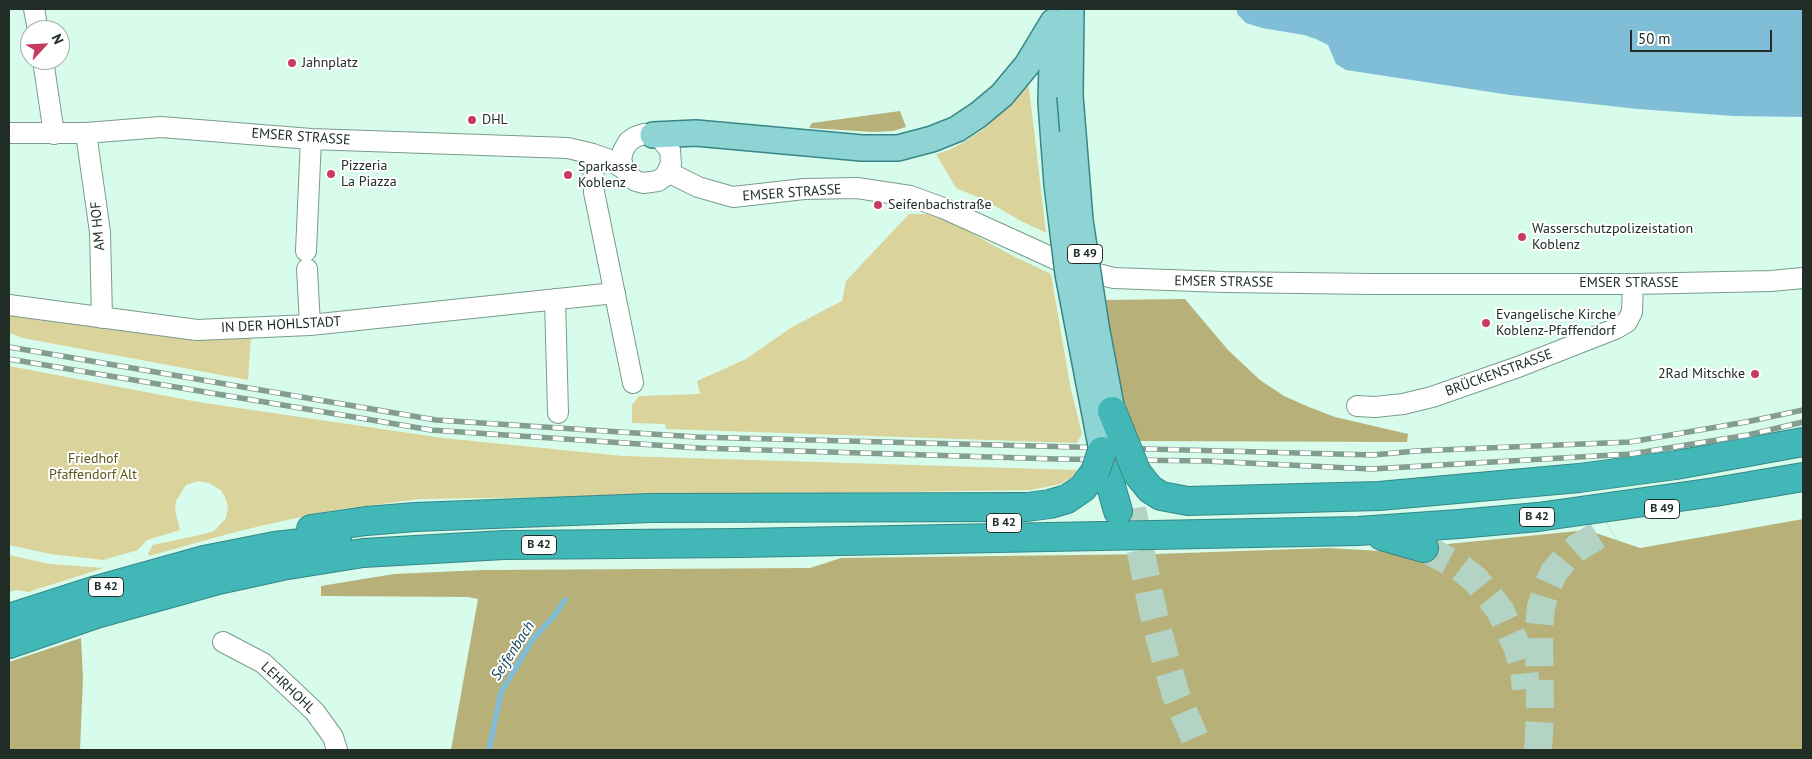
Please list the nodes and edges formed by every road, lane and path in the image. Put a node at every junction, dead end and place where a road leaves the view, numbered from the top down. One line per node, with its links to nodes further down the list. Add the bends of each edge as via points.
1 (1059, 13): 6 (main road, via 1027,65 1002,94 957,129 932,139 898,148 862,148 696,133); 20 (main road, B 49, bridge, via 1070,96 1080,220); 24 (main road, B 49, bridge, via 1051,102 1057,184 1068,274)
2 (44, 70): 5 (street)
3 (9, 133): 5 (street, EMSER STRASSE)
4 (86, 133): 5 (street, EMSER STRASSE); 7 (street, EMSER STRASSE, via 160,127); 16 (street, AM HOF, via 100,232)
5 (54, 134)
6 (653, 134): 9 (street, via 644,134 628,142); 10 (street, via 670,150)
7 (311, 139): 8 (street, EMSER STRASSE, via 568,148); 17 (street, via 306,260)
8 (592, 154): 9 (street, EMSER STRASSE, via 610,154); 13 (street, via 594,192)
9 (623, 160): 10 (street, via 629,176 643,183 658,181)
10 (668, 172): 12 (street, EMSER STRASSE, via 698,187 733,197 804,189 857,188 910,196 1077,269 1114,278 1238,283)
11 (1803, 278): 12 (street, EMSER STRASSE)
12 (1632, 284): 19 (street, BRÜCKENSTRASSE, via 1632,312 1626,322 1615,329 1432,397 1403,404)
13 (615, 293): 14 (street, IN DER HOHLSTADT); 18 (street)
14 (554, 299): 17 (street, IN DER HOHLSTADT); 21 (street)
15 (9, 305): 16 (street, IN DER HOHLSTADT)
16 (102, 318): 17 (street, IN DER HOHLSTADT, via 197,330)
17 (310, 325)
18 (633, 383)
19 (1357, 406)
20 (1112, 411): 24 (highway, B 49, bridge)
21 (558, 413)
22 (1803, 442): 24 (highway, via 1676,465 1579,478 1378,496 1188,501 1161,496)
23 (1803, 461): 31 (highway, B 42, via 1623,490 1434,510 1289,519 482,531 314,541)
24 (1113, 468): 27 (highway, B 49); 31 (highway, via 1076,494 1041,506 651,508 415,517 294,533)
25 (1803, 477): 26 (highway, B 42)
26 (1715, 492): 28 (highway, B 49); 29 (highway, B 42, via 1538,517)
27 (1125, 510)
28 (1610, 528)
29 (1358, 530): 30 (highway); 34 (highway, B 42, via 504,545 363,552 218,580 96,614)
30 (1424, 548)
31 (204, 560): 32 (highway, B 42)
32 (9, 618)
33 (223, 642): 35 (street, LEHRHOHL, via 263,663 294,692 315,712)
34 (9, 644)
35 (338, 750)

